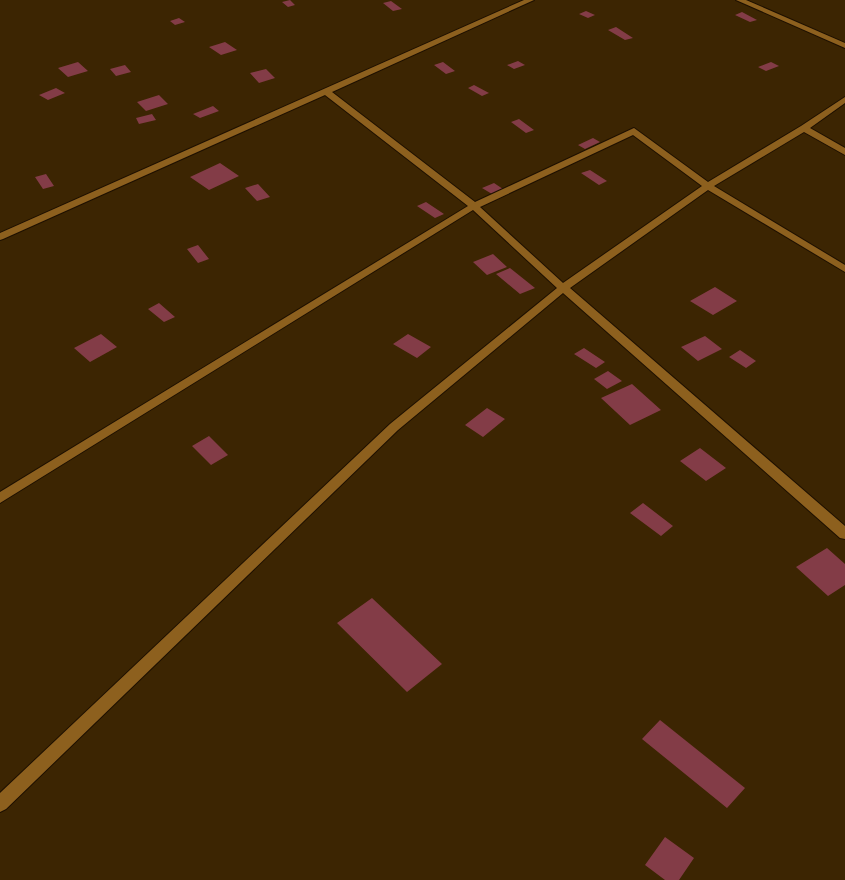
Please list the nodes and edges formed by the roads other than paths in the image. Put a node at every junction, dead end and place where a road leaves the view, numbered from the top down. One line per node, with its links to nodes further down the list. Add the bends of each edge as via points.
1 (530, 0): 4 (street)
2 (740, 0): 3 (street)
3 (845, 46)
4 (326, 91): 9 (street); 10 (street)
5 (845, 99): 6 (street)
6 (804, 128): 7 (street); 8 (street)
7 (845, 152)
8 (708, 186): 9 (street, via 634,131); 11 (street); 12 (street)
9 (474, 206): 12 (street); 13 (street)
10 (0, 237)
11 (845, 269)
12 (563, 288): 14 (street); 15 (street, via 394,427)
13 (0, 498)
14 (845, 534)
15 (0, 804)

